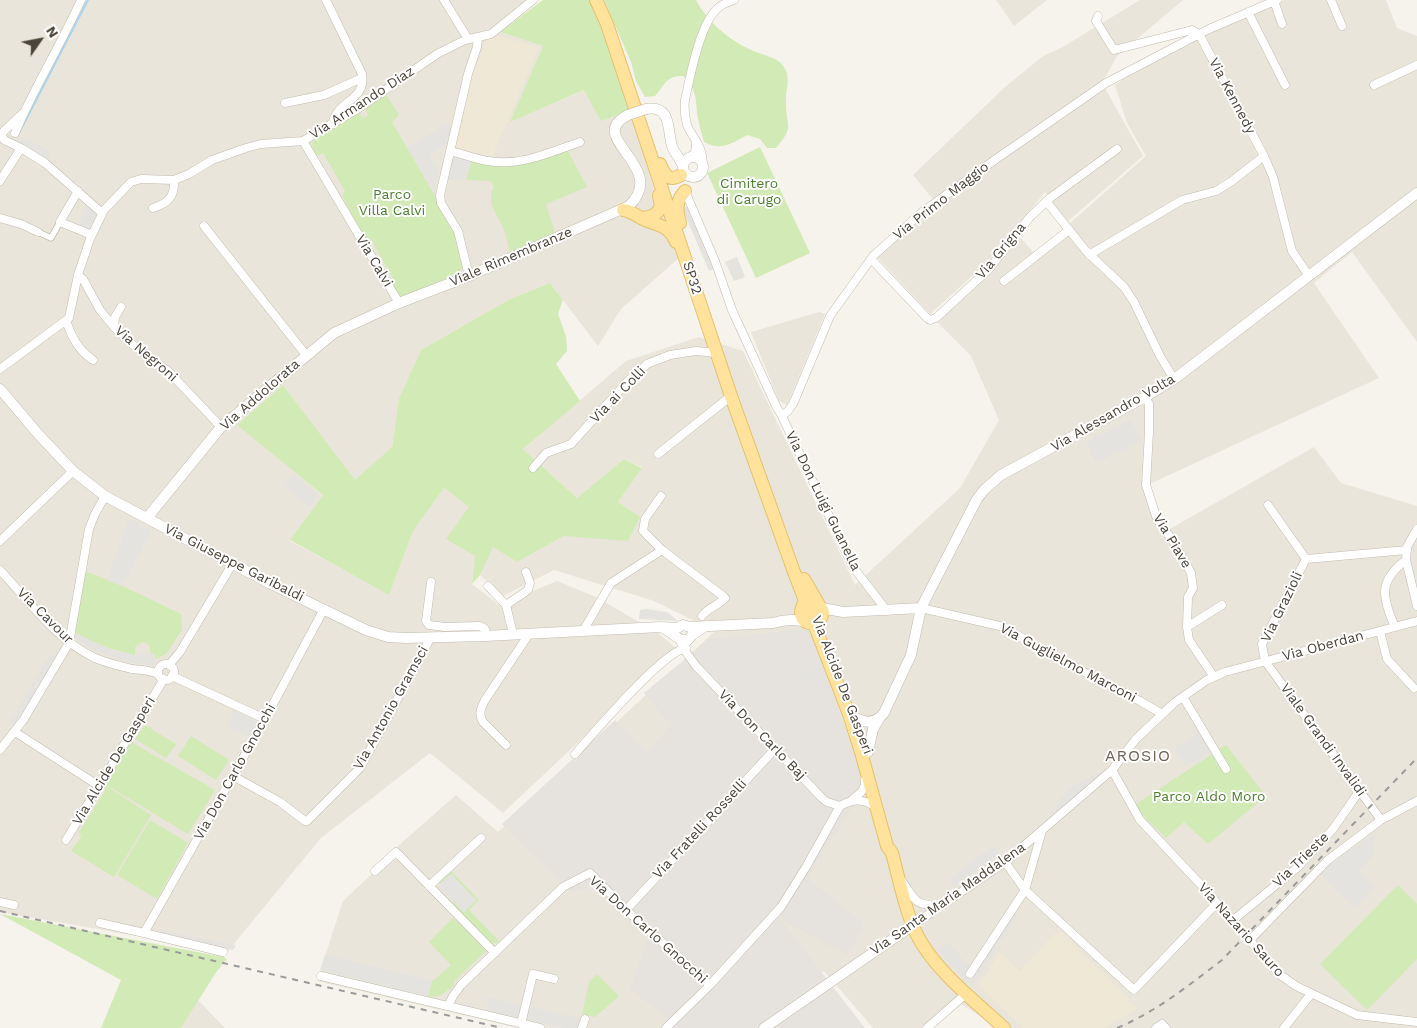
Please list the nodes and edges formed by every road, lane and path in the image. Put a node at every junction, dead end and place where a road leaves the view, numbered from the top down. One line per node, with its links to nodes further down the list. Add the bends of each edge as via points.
1 (81, 0): 23 (street, via 22,114)
2 (326, 0): 17 (street)
3 (444, 0): 15 (street)
4 (533, 0): 14 (street, Via Armando Diaz, via 497,31)
5 (596, 0): 21 (main road, SP32)
6 (734, 0): 28 (street, via 717,9 708,20 689,82 686,116)
7 (1331, 0): 12 (street)
8 (1275, 1): 9 (street, Via Primo Maggio); 11 (street)
9 (1248, 12): 13 (street, Via Primo Maggio); 19 (street)
10 (1098, 16): 13 (street, via 1096,21 1114,50 1192,30)
11 (1282, 24)
12 (1342, 26)
13 (1199, 34): 32 (street, Via Kennedy); 54 (street, Via Primo Maggio, via 1106,84 934,202)
14 (478, 38): 15 (street, Via Armando Diaz); 31 (street)
15 (468, 39): 22 (street, Via Armando Diaz, via 438,54)
16 (1417, 65): 18 (street)
17 (362, 78): 20 (street, via 324,95); 22 (street, via 360,92 338,111)
18 (1374, 84)
19 (1285, 85)
20 (284, 103)
21 (640, 122): 25 (main road, SP32); 34 (main road, via 649,134 665,176 672,179)
22 (333, 124): 26 (street, Via Armando Diaz)
23 (9, 131): 24 (street, via 2,134); 24 (street, via 12,141); 29 (street)
24 (4, 139): 29 (street)
25 (646, 140): 46 (main road, via 644,151 661,207 654,215); 53 (main road, SP32)
26 (303, 141): 36 (street, Via Armando Diaz, via 246,148 212,160); 60 (street, Via Calvi)
27 (580, 142): 31 (street, via 508,162 488,161)
28 (696, 142): 33 (street, via 703,156); 34 (street, via 696,151)
29 (21, 148): 37 (street); 38 (street, via 45,162)
30 (1117, 149): 41 (street, Via Grigna)
31 (450, 150): 56 (street, via 440,199 458,232)
32 (1264, 156): 52 (street, via 1216,191 1182,200); 57 (street, Via Kennedy, via 1273,177 1292,252)
33 (702, 163): 34 (street, via 696,157); 35 (street, via 702,172)
34 (684, 164): 35 (street, via 692,176); 39 (street, via 681,182); 43 (street, bridge, via 671,144 665,116 656,109 628,115 617,125 616,137 640,173 641,186 637,198)
35 (697, 176): 39 (street)
36 (174, 180): 42 (street, via 170,199); 44 (street, Via Armando Diaz, via 136,179)
37 (0, 181)
38 (78, 191): 44 (street); 47 (street)
39 (685, 192): 53 (main road, via 677,212 685,241); 72 (street, via 732,310)
40 (1417, 193): 57 (street, Via Alessandro Volta)
41 (1046, 202): 49 (street); 54 (street, Via Grigna, via 1026,220 989,269 933,319 927,318)
42 (153, 208)
43 (623, 210): 46 (main road); 56 (street, Viale Rimembranze)
44 (102, 213): 51 (street, Via Armando Diaz)
45 (0, 218): 50 (street)
46 (643, 218): 53 (main road, via 667,230)
47 (60, 222): 50 (street, via 51,238); 51 (street)
48 (204, 226): 65 (street)
49 (1069, 230): 52 (street); 58 (street)
50 (38, 232)
51 (92, 234): 55 (street, Via Armando Diaz)
52 (1089, 255): 68 (street, via 1124,287)
53 (684, 256): 59 (main road, SP32 / SP32)
54 (871, 259): 72 (street, Via Primo Maggio, via 830,316 791,408)
55 (78, 275): 62 (street, Via Armando Diaz, via 70,316); 63 (street, Via Negroni)
56 (469, 276): 60 (street, Viale Rimembranze)
57 (1309, 276): 68 (street, Via Alessandro Volta)
58 (1004, 282)
59 (699, 301): 64 (main road, Via Alcide De Gasperi / SP32)
60 (399, 303): 65 (street, Via Addolorata, via 334,333)
61 (121, 307): 63 (street)
62 (66, 321): 66 (street, via 78,347); 67 (street)
63 (114, 327): 73 (street, Via Negroni, via 169,372)
64 (716, 353): 70 (main road, Via Alcide De Gasperi / SP32); 75 (street, Via ai Colli, via 696,351 670,355 647,364 571,444 546,453)
65 (306, 355): 73 (street, Via Addolorata)
66 (92, 360)
67 (0, 369)
68 (1174, 379): 71 (street, Via Alessandro Volta)
69 (0, 390): 76 (street, Via Giuseppe Garibaldi)
70 (731, 396): 74 (street); 89 (main road, Via Alcide De Gasperi / SP32)
71 (1145, 398): 97 (street, Via Alessandro Volta, via 991,483 978,499); 103 (street, Via Piave, via 1149,404 1146,485 1157,519 1192,573)
72 (781, 414): 99 (street, Via Don Luigi Guanella, via 853,567)
73 (221, 427): 80 (street, Via Addolorata)
74 (658, 454)
75 (533, 468)
76 (73, 471): 77 (street, Via Giuseppe Garibaldi); 82 (street)
77 (106, 496): 80 (street, Via Giuseppe Garibaldi); 112 (street, via 89,529)
78 (661, 496): 83 (street, via 645,519 643,531)
79 (1268, 505): 85 (street, Via Grazioli)
80 (147, 518): 87 (street, Via Giuseppe Garibaldi)
81 (1417, 529): 84 (street)
82 (0, 541)
83 (662, 550): 100 (street, via 725,598 706,609); 105 (street, via 611,583)
84 (1407, 550): 85 (street); 86 (street)
85 (1306, 559): 113 (street, Via Grazioli, via 1262,644)
86 (1406, 560): 95 (street); 104 (street, via 1385,583 1385,598)
87 (233, 563): 98 (street, Via Giuseppe Garibaldi); 114 (street)
88 (0, 570): 112 (street, Via Cavour)
89 (796, 571): 96 (main road, Via Alcide De Gasperi / SP32); 96 (main road, via 793,578 798,601 796,608)
90 (526, 572): 93 (street, via 530,583 528,590)
91 (431, 582): 109 (street, via 426,621 429,625 480,626)
92 (488, 586): 93 (street)
93 (506, 604): 107 (street)
94 (1222, 604): 103 (street)
95 (1417, 606)
96 (804, 608): 99 (street, Via Guglielmo Marconi, via 843,612); 102 (main road, Via Alcide De Gasperi / SP32); 102 (street, via 798,620); 111 (street, Via Guglielmo Marconi, via 773,623 706,627)
97 (920, 608): 99 (street, Via Guglielmo Marconi); 119 (street, Via Guglielmo Marconi, via 1004,627); 121 (street, Via Alessandro Volta, via 911,655)
98 (324, 609): 110 (street, Via Giuseppe Garibaldi, via 388,637); 122 (street, Via Don Carlo Gnocchi)
99 (887, 611)
100 (702, 616)
101 (1417, 621): 104 (street, Via Oberdan)
102 (813, 622): 120 (main road, Via Alcide De Gasperi / SP32); 120 (main road, Via Alcide De Gasperi / SP32)
103 (1187, 627): 116 (street, Via Piave, via 1189,640)
104 (1395, 627): 106 (street, Via Oberdan)
105 (583, 631): 108 (street, Via Giuseppe Garibaldi); 111 (street, Via Giuseppe Garibaldi, via 660,627)
106 (1380, 631): 113 (street, Via Oberdan); 117 (street, Via Oberdan, via 1387,659)
107 (513, 634): 108 (street, Via Giuseppe Garibaldi); 109 (street, Via Giuseppe Garibaldi)
108 (529, 634): 124 (street, via 481,709 480,718)
109 (488, 636): 110 (street, Via Giuseppe Garibaldi)
110 (431, 637): 131 (street, Via Antonio Gramsci, via 360,768 307,821)
111 (684, 638): 125 (street, Via Don Carlo Baj, via 696,666); 128 (street)
112 (69, 643): 115 (street, Via Cavour, via 108,663); 123 (street)
113 (1265, 661): 116 (street, Via Oberdan); 133 (street, Viale Grandi Invalidi)
114 (172, 671): 115 (street, via 168,679); 115 (street, via 163,664); 122 (street)
115 (159, 676): 132 (street, Via Alcide De Gasperi)
116 (1214, 677): 118 (street, Via Santa Maria Maddalena)
117 (1414, 688)
118 (1182, 697): 119 (street, Via Santa Maria Maddalena); 129 (street)
119 (1162, 714): 130 (street, Via Santa Maria Maddalena)
120 (854, 717): 121 (street, via 865,722); 127 (main road, Via Alcide De Gasperi / SP32); 134 (street, Via Alcide De Gasperi, via 849,722 865,786); 137 (main road, Via Alcide De Gasperi / SP32)
121 (879, 719): 127 (street, Via Alessandro Volta, via 873,729)
122 (265, 720): 131 (street, Via Don Carlo Gnocchi)
123 (15, 732): 126 (street); 132 (street)
124 (506, 746)
125 (775, 749): 136 (street, Via Don Carlo Baj, via 822,798); 152 (street, Via Fratelli Rosselli)
126 (0, 750)
127 (868, 752): 142 (main road, Via Alcide De Gasperi / SP32)
128 (575, 754)
129 (1226, 769)
130 (1112, 770): 139 (street, Via Santa Maria Maddalena); 149 (street, Via Nazario Sauro, via 1140,820)
131 (233, 776): 156 (street, Via Don Carlo Gnocchi)
132 (99, 786): 141 (street, Via Alcide De Gasperi)
133 (1360, 790): 138 (street, Viale Grandi Invalidi); 153 (street, Via Trieste, via 1333,829 1298,867)
134 (850, 801): 136 (street); 137 (street, via 867,801)
135 (1417, 801): 138 (street)
136 (840, 806): 163 (street, via 782,907)
137 (875, 811): 142 (main road, Via Alcide De Gasperi, via 882,815)
138 (1382, 820): 157 (street, via 1328,860)
139 (1042, 831): 143 (street, Via Santa Maria Maddalena); 147 (street)
140 (481, 838): 146 (street)
141 (66, 840)
142 (890, 847): 145 (main road, Via Alcide De Gasperi / SP32)
143 (1005, 862): 147 (street); 151 (street, Via Santa Maria Maddalena)
144 (375, 870): 146 (street, via 396,852)
145 (899, 876): 151 (street, via 917,902); 155 (main road, Via Alcide De Gasperi / SP32)
146 (429, 886): 159 (street)
147 (1026, 890): 149 (street, via 1134,990); 160 (street)
148 (0, 902): 150 (street)
149 (1216, 903): 153 (street, Via Nazario Sauro)
150 (14, 906)
151 (941, 906): 155 (street, Via Santa Maria Maddalena)
152 (626, 910): 159 (street, Via Don Carlo Gnocchi, via 590,873 563,887); 163 (street, Via Don Carlo Gnocchi)
153 (1232, 921): 157 (street, Via Nazario Sauro)
154 (100, 923): 156 (street)
155 (913, 925): 164 (main road, Via Alcide De Gasperi / SP32, via 934,960); 173 (street, Via Santa Maria Maddalena)
156 (144, 933): 158 (street)
157 (1249, 941): 165 (street, Via Nazario Sauro, via 1279,974)
158 (223, 952)
159 (495, 952): 166 (street, Via Don Carlo Gnocchi, via 461,985)
160 (970, 974)
161 (321, 976): 166 (street)
162 (554, 979): 169 (street, via 532,974)
163 (710, 985): 172 (street, Via Don Carlo Gnocchi)
164 (967, 993): 174 (street); 175 (main road, Via Alcide De Gasperi / SP32)
165 (1311, 994): 168 (street, Via Nazario Sauro, via 1357,1014); 178 (street)
166 (448, 1006): 169 (street)
167 (585, 1019): 171 (street)
168 (1417, 1022)
169 (521, 1024): 170 (street)
170 (540, 1028)
171 (582, 1028)
172 (666, 1028)
173 (764, 1028)
174 (927, 1028)
175 (1004, 1028)
176 (1156, 1028): 177 (street, via 1162,1024)
177 (1166, 1028)
178 (1284, 1028)

